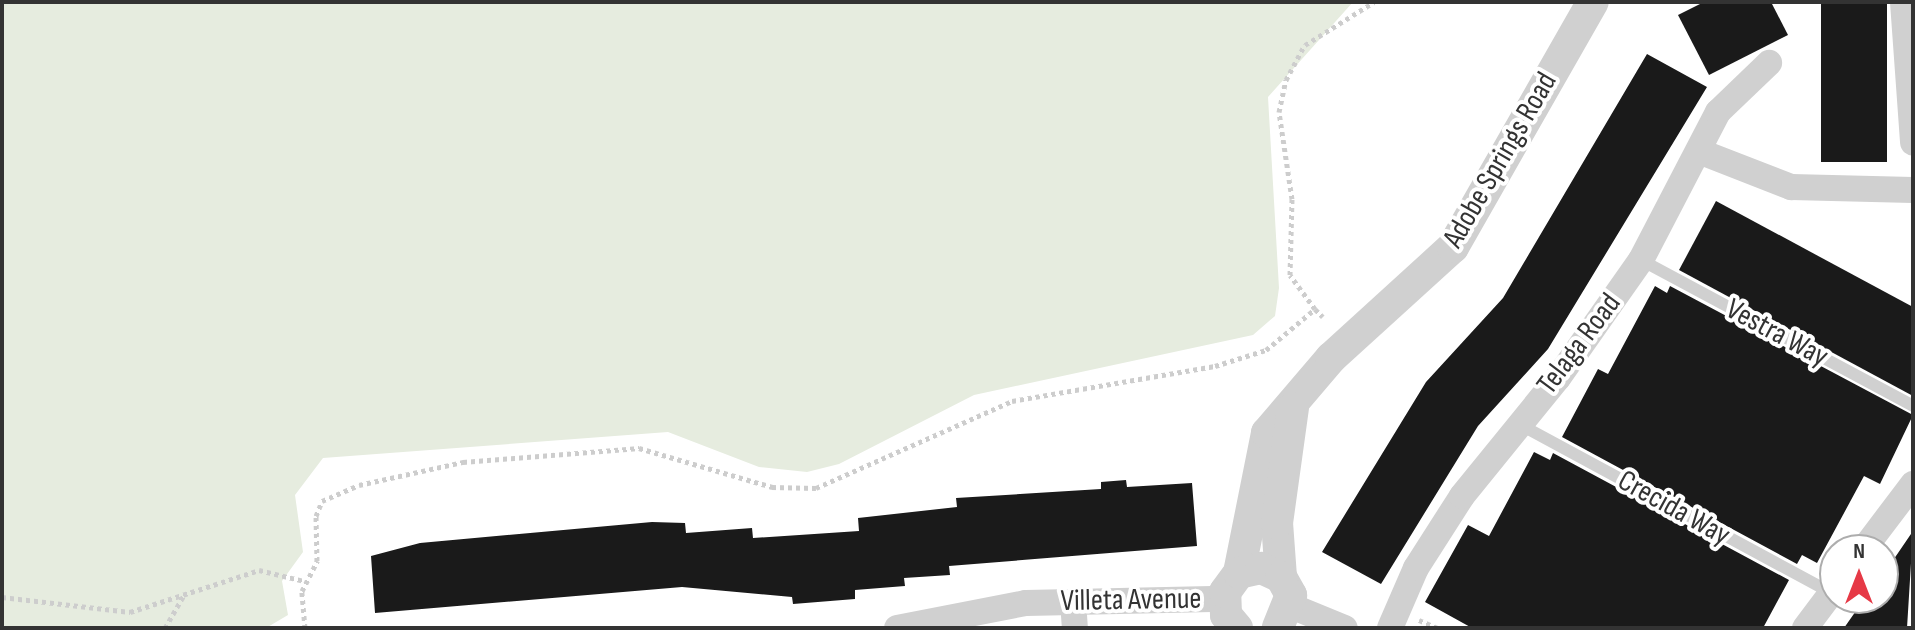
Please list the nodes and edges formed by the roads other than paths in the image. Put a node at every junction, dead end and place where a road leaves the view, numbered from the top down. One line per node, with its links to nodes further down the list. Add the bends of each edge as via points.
1 (1593, 2): 9 (street, Adobe Springs Road, via 1453,247 1331,358)
2 (1903, 2): 4 (street)
3 (1769, 63): 5 (street, Telaga Road, via 1718,112)
4 (1913, 143)
5 (1701, 152): 6 (street, via 1791,187); 7 (street, Telaga Road)
6 (1913, 190)
7 (1641, 260): 8 (lane, Vestra Way); 10 (street, Telaga Road, via 1558,378)
8 (1913, 406)
9 (1293, 408): 14 (street, Adobe Springs Road, via 1267,433); 16 (street, Adobe Springs Road, via 1277,523)
10 (1517, 422): 13 (lane, Crecida Way); 22 (street, Telaga Road, via 1416,568)
11 (1913, 484): 12 (street)
12 (1875, 534)
13 (1819, 583)
14 (1232, 586): 15 (street, Villeta Avenue); 16 (street, via 1261,568); 20 (street)
15 (1073, 601): 18 (street, Villeta Avenue, via 974,610); 19 (street)
16 (1283, 603): 21 (street)
17 (1819, 609): 23 (street)
18 (897, 628)
19 (1075, 628)
20 (1237, 628)
21 (1345, 628)
22 (1390, 628)
23 (1805, 628)

